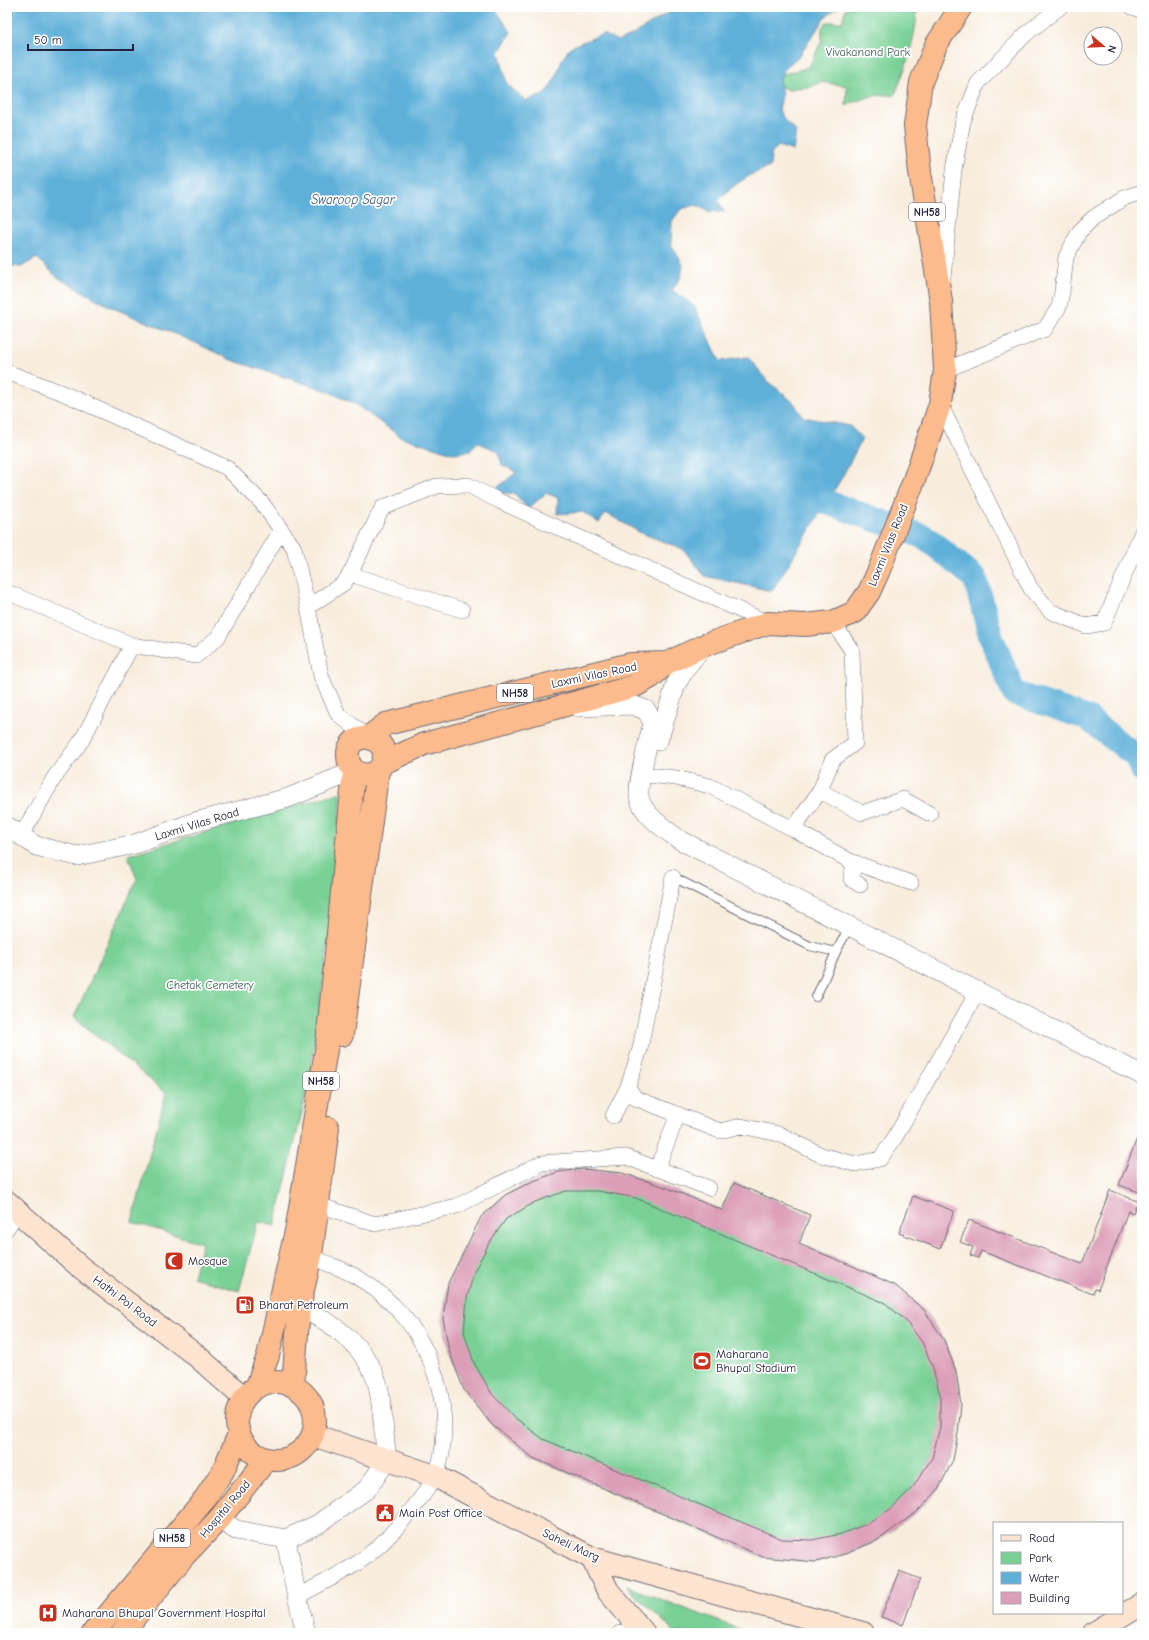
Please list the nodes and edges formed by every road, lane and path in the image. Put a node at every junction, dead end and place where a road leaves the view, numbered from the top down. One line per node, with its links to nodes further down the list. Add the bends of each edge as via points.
1 (961, 7): 6 (highway, Laxmi Vilas Road / NH58, via 936,45 921,82 915,126)
2 (1060, 7): 6 (street, via 1027,33 978,83 962,121 954,170)
3 (1132, 7): 4 (street)
4 (1142, 10)
5 (1142, 192): 7 (street, via 1124,198 1093,218 1079,232 1066,257 1059,307 1045,329)
6 (941, 301): 7 (highway, Laxmi Vilas Road / NH58)
7 (945, 370): 9 (highway, Laxmi Vilas Road / NH58)
8 (7, 372): 10 (street, via 65,394 227,468 262,503)
9 (940, 404): 11 (street, via 1031,589 1050,611 1086,626 1104,623); 16 (highway, Laxmi Vilas Road / NH58, via 913,483 870,592 855,612)
10 (281, 530): 14 (street, via 294,548); 19 (street, via 218,637 196,656)
11 (1142, 532)
12 (350, 574): 14 (street, via 344,583); 15 (street); 17 (street, via 382,508 437,486 468,485)
13 (7, 592): 19 (street)
14 (308, 606): 22 (street, via 321,676 338,714)
15 (462, 610)
16 (833, 622): 17 (highway, Laxmi Vilas Road / NH58, via 805,625); 26 (street, via 852,651 855,743 832,760)
17 (768, 624): 18 (highway, Laxmi Vilas Road / NH58)
18 (705, 644): 20 (highway, Laxmi Vilas Road / NH58); 25 (street, via 676,684)
19 (132, 645): 30 (street, via 82,740)
20 (667, 663): 21 (highway, NH58, via 651,677 635,686); 22 (highway, Laxmi Vilas Road / NH58, via 631,664 386,724)
21 (552, 708): 23 (highway, NH58, via 424,744); 27 (street, via 632,705 646,710 653,722 639,796)
22 (367, 737): 23 (highway, NH58, via 376,739 382,746 385,754); 24 (highway, Laxmi Vilas Road / NH58, via 356,740 348,749 347,761)
23 (381, 767): 24 (highway, Laxmi Vilas Road / NH58, via 371,774); 45 (highway, NH58)
24 (354, 771): 30 (street, Laxmi Vilas Road, via 288,798 195,822 135,844 77,856 36,846); 45 (highway, NH58)
25 (648, 775): 27 (street); 29 (street, via 710,786)
26 (820, 791): 28 (street, via 862,813 903,799); 29 (street)
27 (646, 811): 35 (street, via 658,825 680,840)
28 (930, 814)
29 (793, 829): 31 (street)
30 (14, 831)
31 (856, 863): 33 (street); 34 (street, via 851,879)
32 (673, 877): 36 (lane, via 810,946); 40 (street, via 640,1049)
33 (911, 883)
34 (860, 885)
35 (849, 927): 36 (lane); 37 (street)
36 (836, 952): 38 (lane)
37 (978, 991): 39 (street); 41 (street, via 894,1139 880,1159 855,1164 821,1155 779,1134 741,1126 720,1131)
38 (816, 997)
39 (1142, 1074)
40 (628, 1087): 41 (street, via 635,1098); 42 (street)
41 (678, 1114): 43 (street)
42 (613, 1116)
43 (656, 1169): 44 (street); 45 (street, via 626,1158 541,1163 457,1206 374,1224)
44 (709, 1188)
45 (310, 1202): 47 (highway, NH58); 50 (highway, NH58, via 297,1226 268,1356)
46 (11, 1214): 50 (main road, Hathi Pol Road, via 198,1357)
47 (311, 1256): 48 (highway, NH58); 55 (street, via 320,1262 342,1269 378,1292 395,1306 420,1339 437,1377 443,1415 444,1434)
48 (299, 1308): 49 (highway, NH58); 54 (street, via 331,1324 362,1354 379,1390)
49 (293, 1385): 50 (highway, via 275,1381); 52 (highway, via 308,1397 313,1406)
50 (250, 1392): 51 (highway, NH58, via 238,1409 236,1422)
51 (239, 1434): 53 (highway, NH58, via 249,1450); 62 (highway, NH58, via 223,1471 204,1500)
52 (313, 1435): 53 (highway, via 308,1444 294,1456 275,1461); 54 (main road, Saheli Marg)
53 (266, 1460): 56 (highway, Hospital Road / NH58)
54 (387, 1460): 55 (main road, Saheli Marg); 57 (street, via 367,1489 318,1524)
55 (435, 1476): 58 (main road, Saheli Marg); 59 (street, via 409,1515 376,1549 355,1564)
56 (219, 1519): 57 (street, via 236,1530); 63 (highway, Hospital Road / NH58, via 184,1556)
57 (286, 1539): 59 (street)
58 (592, 1558): 61 (main road, via 608,1591); 65 (main road, Saheli Marg)
59 (298, 1596): 64 (street)
60 (1142, 1604): 66 (main road)
61 (635, 1631)
62 (92, 1633)
63 (122, 1633)
64 (306, 1633)
65 (863, 1633)
66 (1094, 1633)

